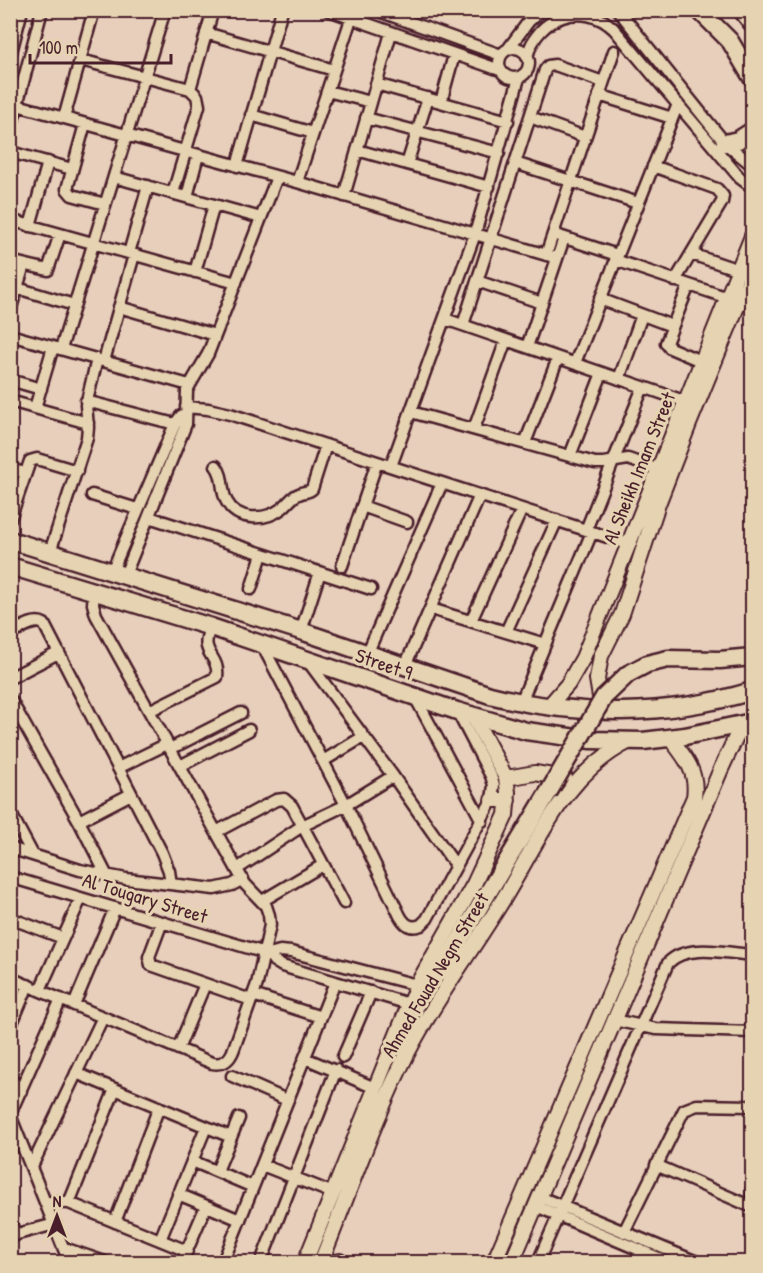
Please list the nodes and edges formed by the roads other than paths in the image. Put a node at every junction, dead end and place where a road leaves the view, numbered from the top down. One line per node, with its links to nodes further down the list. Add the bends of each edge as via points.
1 (22, 10): 17 (street)
2 (42, 10): 38 (street)
3 (94, 10): 23 (street)
4 (165, 10): 26 (street)
5 (213, 10): 15 (street)
6 (282, 10): 19 (street)
7 (328, 10): 13 (street)
8 (376, 10): 20 (street)
9 (541, 10): 20 (street)
10 (618, 10): 52 (street)
11 (699, 10): 28 (main road, via 730,41)
12 (742, 10): 14 (main road)
13 (351, 19): 16 (street); 24 (street)
14 (753, 23)
15 (206, 33): 19 (street); 31 (street)
16 (391, 33): 21 (street); 30 (street)
17 (11, 51)
18 (614, 51): 29 (street)
19 (269, 52): 24 (street); 39 (street)
20 (505, 52): 22 (street, via 519,49); 25 (street, via 498,63)
21 (454, 56): 25 (street); 36 (street)
22 (527, 57): 27 (street, via 527,70); 37 (street, via 538,33 553,20 572,14 592,16 615,29)
23 (81, 60): 26 (street); 41 (street)
24 (334, 70): 32 (street)
25 (500, 70): 27 (street, via 508,78)
26 (145, 77): 31 (street); 50 (street)
27 (519, 78): 44 (street)
28 (753, 78)
29 (603, 82): 33 (street); 40 (street, via 548,66)
30 (376, 84): 34 (street); 35 (street)
31 (190, 89): 54 (street, via 199,106)
32 (327, 90): 35 (street); 49 (street)
33 (599, 95): 43 (street); 51 (street)
34 (428, 98): 36 (street); 46 (street)
35 (371, 102): 42 (street)
36 (441, 102): 44 (street)
37 (678, 104): 43 (street); 71 (street, via 740,178)
38 (17, 105): 41 (street); 48 (street)
39 (251, 115): 49 (street); 62 (street)
40 (530, 117): 51 (street); 59 (street)
41 (64, 118): 45 (street)
42 (366, 118): 46 (street); 53 (street)
43 (672, 118): 63 (street)
44 (508, 121): 56 (street)
45 (86, 124): 50 (street); 64 (street)
46 (417, 131): 56 (street); 60 (street)
47 (753, 131): 52 (main road)
48 (10, 132)
49 (313, 133): 68 (street)
50 (127, 135): 54 (street); 65 (street)
51 (585, 137): 67 (street)
52 (725, 143): 61 (street)
53 (357, 150): 60 (street); 73 (street)
54 (185, 151): 57 (street); 72 (street)
55 (10, 152): 58 (street)
56 (499, 153): 70 (street)
57 (198, 155): 62 (street); 74 (street)
58 (48, 162): 64 (street); 80 (street)
59 (515, 163): 67 (street); 86 (street)
60 (407, 164): 70 (street)
61 (753, 165)
62 (237, 166): 66 (street)
63 (653, 166): 75 (street); 89 (street, via 723,194)
64 (72, 169): 76 (street, via 69,194)
65 (114, 177): 69 (street); 76 (street)
66 (277, 177): 68 (street); 78 (street)
67 (570, 181): 75 (street); 83 (street)
68 (297, 182): 73 (street)
69 (148, 186): 72 (street); 88 (street)
70 (489, 187): 82 (street)
71 (753, 187)
72 (173, 193): 74 (street)
73 (344, 196): 82 (street)
74 (187, 197): 77 (street)
75 (638, 203): 91 (street)
76 (105, 204): 87 (street)
77 (214, 205): 78 (street); 95 (street)
78 (261, 218): 99 (street)
79 (10, 220): 80 (street)
80 (30, 226): 81 (street)
81 (60, 234): 87 (street); 93 (street, via 48,270)
82 (475, 234): 86 (street); 109 (street)
83 (553, 234): 85 (street); 90 (street)
84 (753, 236): 94 (street, Al Sheikh Imam Street)
85 (564, 238): 90 (street); 91 (street)
86 (491, 239): 90 (street); 97 (street)
87 (93, 243): 88 (street); 105 (street)
88 (131, 254): 95 (street); 106 (street)
89 (691, 254): 94 (street); 98 (street)
90 (551, 257): 104 (street)
91 (616, 258): 98 (street); 103 (street)
92 (10, 261): 93 (street)
93 (24, 265): 101 (street)
94 (739, 270): 102 (street, Al Sheikh Imam Street)
95 (195, 272): 99 (street)
96 (753, 276): 171 (street, Al Sheikh Imam Street, via 661,494)
97 (477, 281): 104 (street); 110 (street)
98 (675, 281): 100 (street)
99 (236, 283): 113 (street)
100 (689, 285): 102 (street); 111 (street)
101 (17, 288): 105 (street); 107 (street)
102 (728, 298): 119 (street, Al Sheikh Imam Street)
103 (600, 299): 108 (street); 120 (street)
104 (542, 303): 115 (street)
105 (74, 305): 116 (street)
106 (120, 307): 113 (street); 118 (street)
107 (10, 311)
108 (642, 315): 111 (street); 122 (street)
109 (445, 319): 110 (street); 132 (street)
110 (463, 325): 114 (street)
111 (672, 326): 119 (street, via 665,341 668,347)
112 (10, 335): 116 (street)
113 (215, 335): 124 (street, via 203,366)
114 (506, 340): 115 (street); 135 (street)
115 (527, 347): 117 (street)
116 (57, 348): 118 (street); 126 (street)
117 (558, 358): 120 (street); 136 (street)
118 (101, 360): 124 (street); 128 (street)
119 (703, 362): 129 (street, Al Sheikh Imam Street)
120 (574, 363): 121 (street)
121 (602, 373): 122 (street); 138 (street)
122 (619, 379): 125 (street)
123 (10, 380): 126 (street)
124 (189, 385): 131 (street)
125 (643, 387): 129 (street); 139 (street)
126 (41, 388): 130 (street)
127 (10, 401): 130 (street)
128 (86, 401): 133 (street); 134 (street)
129 (687, 402): 144 (street, Al Sheikh Imam Street)
130 (35, 408): 133 (street)
131 (186, 410): 134 (street); 137 (street, via 219,411); 153 (street, via 186,424)
132 (411, 411): 135 (street); 142 (street)
133 (88, 423): 145 (street)
134 (175, 424): 151 (street)
135 (474, 429): 136 (street)
136 (525, 443): 138 (street)
137 (326, 445): 140 (street); 141 (street, via 312,489 297,494 266,517 250,517 231,508)
138 (570, 456): 139 (street, via 595,463)
139 (613, 461): 144 (street, via 633,460); 157 (street)
140 (377, 462): 142 (street); 150 (street)
141 (216, 466)
142 (391, 466): 147 (street)
143 (10, 469): 146 (street)
144 (659, 470): 159 (street, Al Sheikh Imam Street)
145 (77, 471): 146 (street, via 35,459 29,462); 160 (street)
146 (25, 473): 154 (street)
147 (442, 483): 149 (street); 181 (street)
148 (92, 495): 151 (street)
149 (480, 495): 152 (street); 170 (street)
150 (362, 506): 156 (street); 163 (street)
151 (137, 509): 165 (street)
152 (522, 509): 155 (street); 173 (street)
153 (149, 517): 161 (street); 165 (street)
154 (10, 519)
155 (557, 520): 157 (street); 177 (street)
156 (407, 522)
157 (589, 531): 159 (street); 179 (street)
158 (10, 540): 160 (main road, Street 9)
159 (629, 544): 169 (street, Al Sheikh Imam Street)
160 (50, 552): 165 (main road, Street 9)
161 (262, 554): 164 (street); 166 (street)
162 (10, 566): 168 (main road, Street 9)
163 (342, 566)
164 (320, 572): 167 (street); 175 (street)
165 (118, 573): 175 (main road, Street 9)
166 (251, 589)
167 (371, 589)
168 (94, 591): 174 (main road, Street 9); 191 (street, via 96,615)
169 (606, 602): 171 (street); 190 (street, Al Sheikh Imam Street, via 578,667)
170 (431, 609): 173 (street); 184 (street)
171 (622, 614): 192 (street, Al Sheikh Imam Street, via 599,663 597,687)
172 (10, 618): 176 (street)
173 (471, 621): 177 (street)
174 (211, 627): 178 (main road, Street 9); 191 (street, via 206,641 217,677)
175 (301, 631): 181 (main road, Street 9)
176 (15, 632): 180 (street, via 42,622)
177 (506, 632): 179 (street)
178 (261, 643): 183 (main road, Street 9); 201 (street)
179 (545, 644): 189 (street)
180 (58, 652): 185 (street); 203 (street)
181 (367, 654): 184 (main road, Street 9)
182 (753, 657): 238 (main road, bridge, via 668,659 647,664 628,674 604,697 442,969 431,980)
183 (307, 659): 187 (main road, Street 9); 197 (street)
184 (405, 666): 189 (main road, Street 9)
185 (10, 678)
186 (753, 691): 192 (main road, Street 9, via 677,707)
187 (414, 697): 194 (main road, Street 9); 213 (street)
188 (10, 699): 212 (street)
189 (521, 702): 190 (main road, Street 9)
190 (548, 707): 192 (main road, Street 9)
191 (149, 711): 200 (street)
192 (602, 711)
193 (241, 713): 200 (street)
194 (465, 714): 199 (main road, Street 9, via 548,735); 205 (street, Ahmed Fouad Negm Street); 208 (street, via 491,776)
195 (747, 723): 198 (main road, Street 9); 217 (street)
196 (249, 730): 202 (street)
197 (363, 737): 201 (street); 204 (street)
198 (670, 738): 199 (main road, Street 9); 217 (street, via 688,760 695,784)
199 (630, 741): 206 (street, Ahmed Fouad Negm Street, via 600,759)
200 (169, 746): 202 (street); 203 (street)
201 (323, 760): 210 (street)
202 (180, 766): 215 (street)
203 (118, 768): 207 (street)
204 (393, 776): 210 (street, Al Tougary Street); 220 (street)
205 (506, 778): 206 (street, via 536,773); 209 (street, Ahmed Fouad Negm Street)
206 (575, 782): 300 (street, Ahmed Fouad Negm Street, via 412,1044)
207 (131, 794): 212 (street); 224 (street, via 164,859)
208 (492, 800): 209 (street); 213 (street)
209 (508, 800): 238 (street, Ahmed Fouad Negm Street, via 504,822 488,856)
210 (346, 804): 214 (street, Al Tougary Street); 220 (street, via 400,916 410,926 424,922)
211 (10, 812): 218 (street)
212 (80, 821): 222 (street)
213 (482, 821): 220 (street)
214 (302, 826): 215 (street, via 284,799); 219 (street); 221 (street, Al Tougary Street)
215 (216, 832): 221 (street)
216 (10, 848): 218 (street, Al Tougary Street)
217 (678, 852): 247 (street); 301 (street)
218 (33, 855): 222 (street, Al Tougary Street)
219 (323, 865): 226 (street); 227 (street)
220 (456, 866)
221 (240, 874): 224 (street, Al Tougary Street, via 232,885 214,889); 226 (street)
222 (108, 876): 224 (street, Al Tougary Street)
223 (10, 877): 225 (street, Al Tougary Street)
224 (171, 884)
225 (81, 898): 228 (street, Al Tougary Street); 231 (street)
226 (262, 901): 232 (street, via 270,920)
227 (344, 903)
228 (115, 908): 230 (street, Al Tougary Street); 244 (street)
229 (10, 918): 231 (street)
230 (162, 922): 232 (street, Al Tougary Street); 236 (street, via 149,957 151,965)
231 (63, 938): 239 (street)
232 (266, 953): 235 (street, Al Tougary Street, via 282,966); 238 (street, Al Tougary Street, via 286,951); 241 (street)
233 (753, 955): 248 (street, via 688,951 677,955 664,968)
234 (10, 978): 237 (street)
235 (335, 982): 240 (street, Al Tougary Street); 246 (street)
236 (205, 984): 241 (street); 251 (street)
237 (28, 985): 239 (street); 249 (street)
238 (417, 985): 243 (street, Ahmed Fouad Negm Street)
239 (40, 990): 242 (street)
240 (371, 993): 243 (street, Al Tougary Street); 252 (street)
241 (252, 998): 246 (street); 251 (street, via 233,1052 225,1062 212,1063)
242 (61, 999): 244 (street); 260 (street)
243 (409, 1004): 258 (street, Ahmed Fouad Negm Street)
244 (74, 1005): 245 (street)
245 (103, 1017): 251 (street); 255 (street)
246 (321, 1017): 253 (street)
247 (615, 1020): 248 (street); 278 (street)
248 (640, 1027): 250 (street); 283 (street)
249 (10, 1028)
250 (753, 1032)
251 (178, 1049)
252 (343, 1057)
253 (305, 1058): 254 (street); 261 (street)
254 (336, 1070): 258 (street); 273 (street)
255 (76, 1073): 259 (street); 271 (street)
256 (232, 1076): 261 (street)
257 (10, 1078): 260 (street)
258 (375, 1088): 276 (street, Ahmed Fouad Negm Street)
259 (115, 1089): 263 (street); 280 (street)
260 (21, 1091): 264 (street)
261 (287, 1100): 269 (street)
262 (753, 1106): 270 (street, via 687,1108)
263 (159, 1107): 266 (street); 286 (street)
264 (10, 1114): 271 (street)
265 (239, 1118): 267 (street)
266 (206, 1127): 267 (street); 268 (street)
267 (231, 1137): 272 (street)
268 (192, 1161): 272 (street); 277 (street)
269 (262, 1165): 273 (street); 274 (street)
270 (656, 1165): 282 (street); 288 (street)
271 (32, 1166): 279 (street)
272 (217, 1171): 274 (street)
273 (294, 1178): 276 (street); 298 (street)
274 (253, 1186): 284 (street)
275 (753, 1189): 282 (street)
276 (333, 1193): 299 (street, Ahmed Fouad Negm Street)
277 (178, 1194): 281 (street); 290 (street)
278 (538, 1201): 283 (street); 302 (street)
279 (45, 1202): 280 (street); 287 (street)
280 (69, 1203): 286 (street)
281 (206, 1206): 284 (street); 293 (street)
282 (752, 1207)
283 (560, 1210): 288 (street); 292 (street); 303 (street)
284 (240, 1220): 297 (street)
285 (10, 1221): 289 (street)
286 (115, 1222): 290 (street)
287 (54, 1224): 289 (street); 291 (street)
288 (624, 1232): 306 (street)
289 (13, 1236)
290 (160, 1240): 293 (street)
291 (64, 1248): 294 (street); 295 (street)
292 (641, 1250): 304 (street); 305 (street)
293 (187, 1251): 296 (street)
294 (69, 1263)
295 (105, 1263)
296 (182, 1263)
297 (223, 1263)
298 (261, 1263)
299 (305, 1263)
300 (321, 1263)
301 (494, 1263)
302 (512, 1263)
303 (538, 1263)
304 (636, 1263)
305 (668, 1263)
306 (697, 1263)

